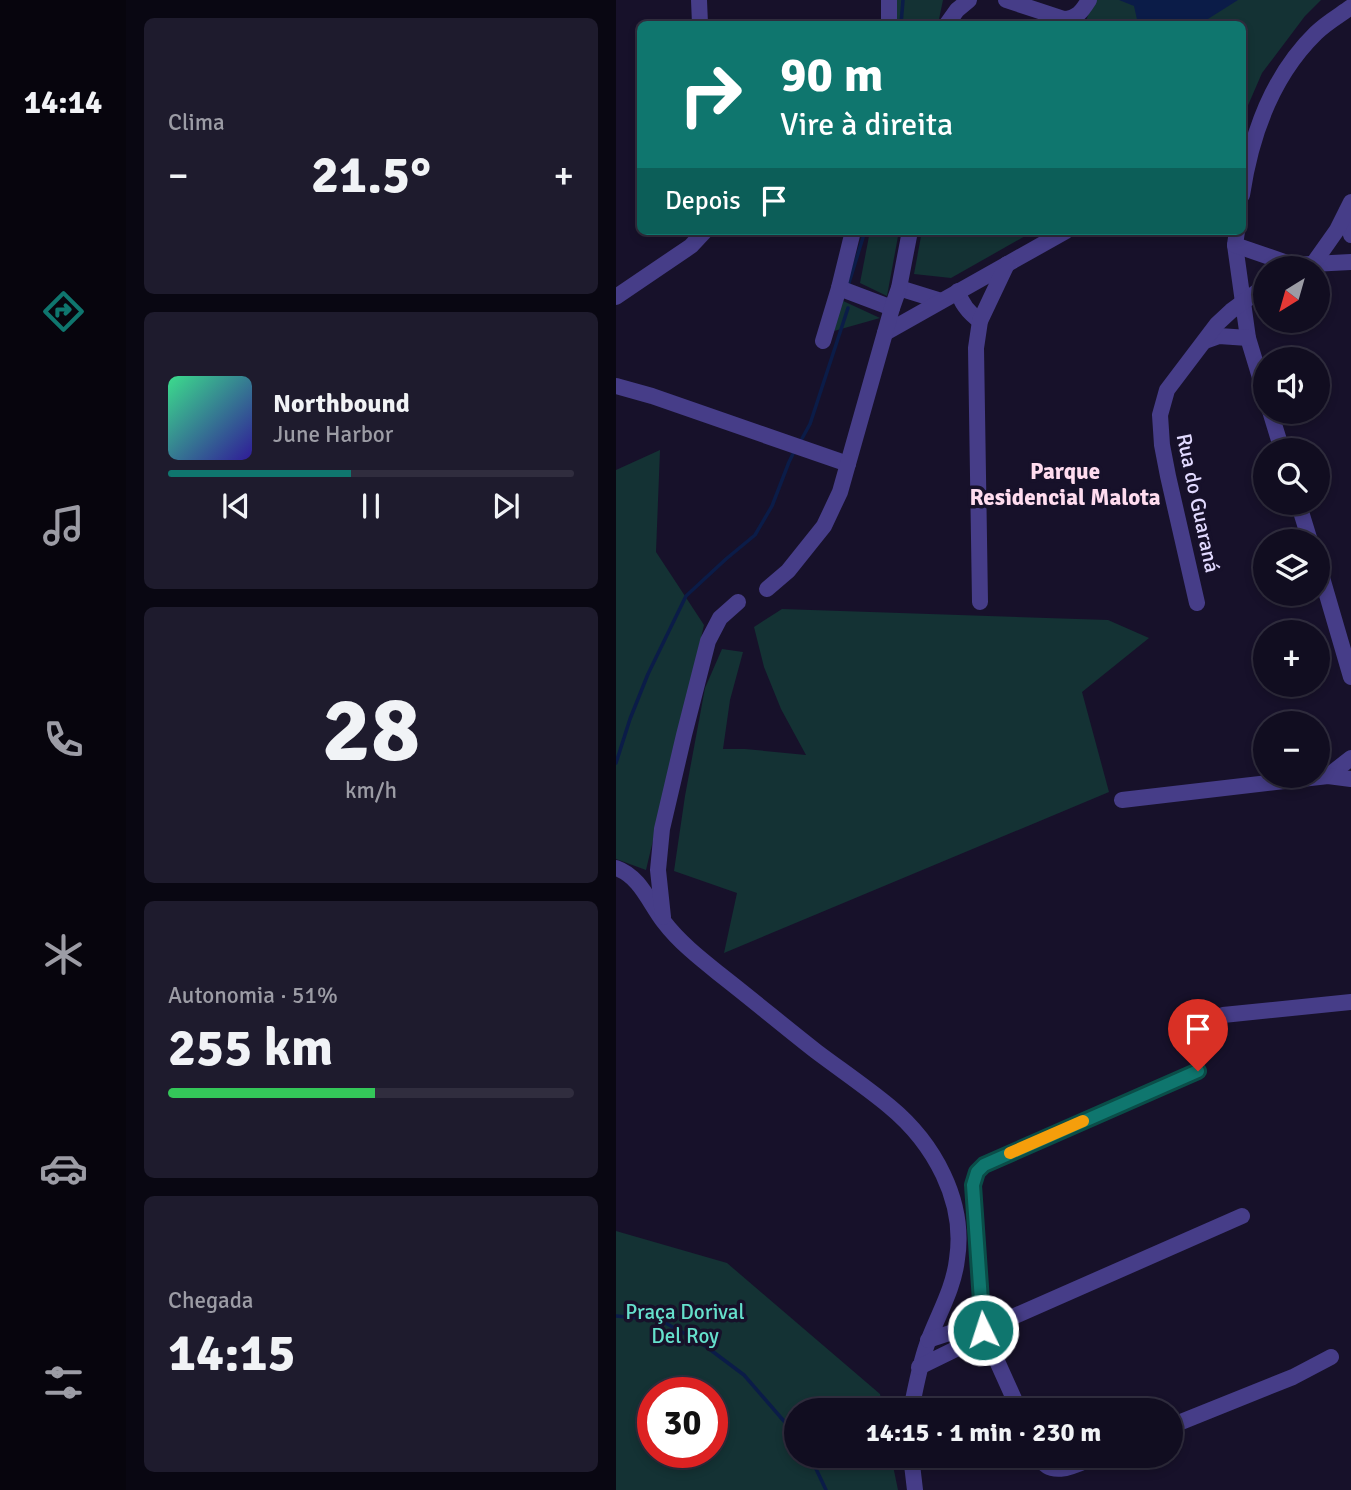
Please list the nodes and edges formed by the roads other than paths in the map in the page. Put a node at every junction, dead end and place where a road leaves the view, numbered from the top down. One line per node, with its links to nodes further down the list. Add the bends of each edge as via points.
1 (889, 0): 8 (street)
2 (970, 0): 9 (street)
3 (1006, 0): 4 (street, via 1072,19)
4 (1089, 0)
5 (700, 2): 7 (street)
6 (1351, 7): 10 (street, via 1300,51 1273,89)
7 (700, 21)
8 (889, 21)
9 (949, 21)
10 (1260, 123): 11 (street); 12 (street)
11 (1246, 131)
12 (1246, 169)
13 (1349, 207): 18 (street); 21 (street)
14 (701, 235): 29 (street)
15 (852, 235): 25 (street)
16 (909, 235): 26 (street)
17 (1059, 235): 24 (street)
18 (1351, 235)
19 (1236, 238): 20 (street); 31 (street)
20 (1271, 256)
21 (1319, 256)
22 (1351, 262): 23 (street)
23 (1330, 263)
24 (1007, 264): 27 (street); 33 (street)
25 (839, 288): 32 (street); 36 (street)
26 (899, 288): 30 (street); 32 (street)
27 (958, 291): 30 (street); 33 (street)
28 (1253, 295): 31 (street, Rua do Guaraná)
29 (616, 297)
30 (941, 301): 34 (street)
31 (1243, 302): 35 (street); 37 (street, Rua do Guaraná)
32 (892, 308): 34 (street)
33 (980, 321): 44 (street, via 975,348)
34 (885, 333): 40 (street)
35 (1248, 338): 37 (street, via 1219,336); 38 (street)
36 (823, 341)
37 (1205, 341): 45 (street, Rua do Guaraná, via 1167,390 1160,415 1168,476)
38 (1253, 354)
39 (616, 386): 40 (street)
40 (848, 464): 41 (street, via 824,526)
41 (767, 589)
42 (1330, 592): 46 (street)
43 (738, 602): 55 (street, via 720,618 708,640 665,816 658,870)
44 (980, 602)
45 (1197, 603)
46 (1343, 622): 47 (street)
47 (1350, 668)
48 (1351, 758): 49 (street)
49 (1330, 774)
50 (1330, 776): 51 (street)
51 (1351, 779)
52 (1253, 785): 53 (street)
53 (1122, 800)
54 (616, 868): 55 (street, via 641,886)
55 (664, 923): 61 (street, via 696,956 891,1107 929,1150 956,1208 958,1259)
56 (1351, 1002): 57 (street)
57 (1223, 1015)
58 (1198, 1071): 60 (street, via 977,1172 973,1185)
59 (1242, 1216): 60 (street)
60 (978, 1331): 61 (street); 63 (street, via 962,1346); 65 (street)
61 (928, 1340): 63 (street)
62 (1331, 1357): 66 (street)
63 (919, 1367): 64 (street)
64 (913, 1398)
65 (1012, 1398)
66 (1183, 1421)
67 (912, 1468): 68 (street)
68 (915, 1490)

